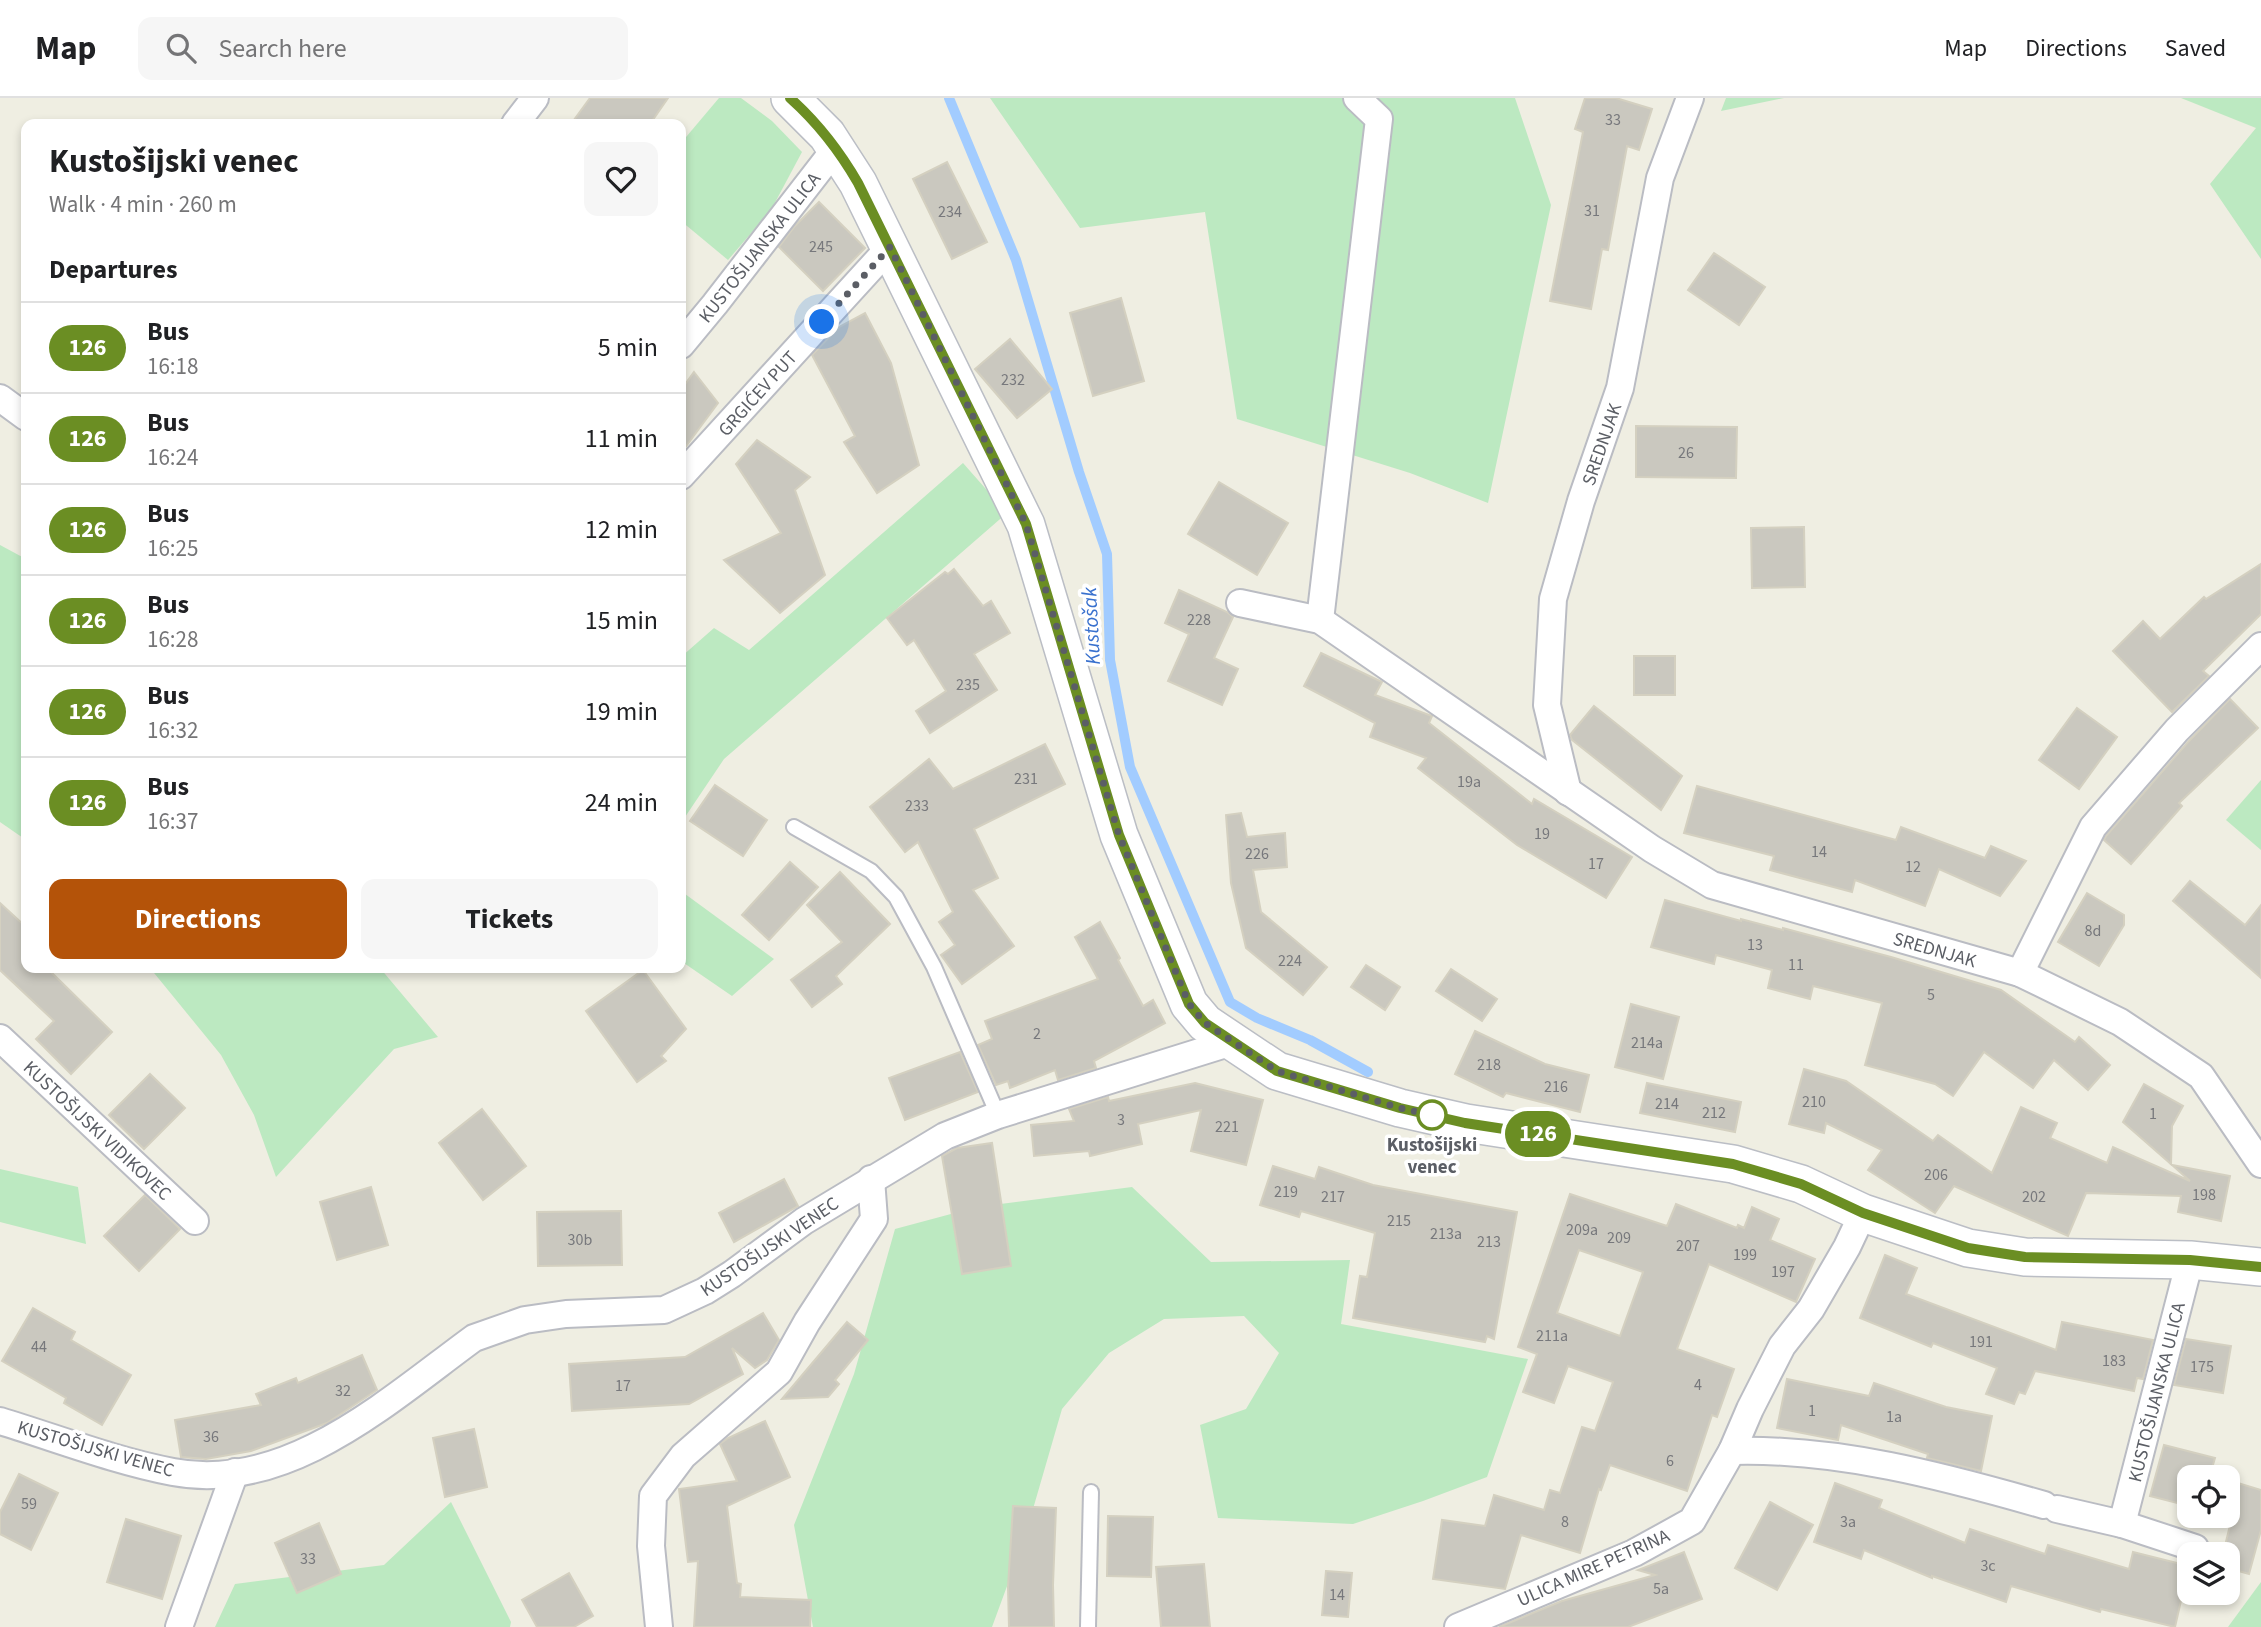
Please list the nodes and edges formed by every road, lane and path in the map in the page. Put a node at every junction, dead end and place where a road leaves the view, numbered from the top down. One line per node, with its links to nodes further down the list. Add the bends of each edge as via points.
1 (535, 98): 5 (street)
2 (790, 98): 6 (street, KUSTOŠIJANSKA ULICA)
3 (1357, 98): 13 (street, via 1379,118)
4 (1690, 98): 15 (street, SREDNJAK, via 1660,178 1620,388 1553,599 1547,705)
5 (519, 119)
6 (836, 148): 7 (street, KUSTOŠIJANSKA ULICA); 8 (street, KUSTOŠIJANSKA ULICA)
7 (890, 247): 11 (street, GRGIĆEV PUT); 19 (street, KUSTOŠIJANSKA ULICA, via 1026,524 1119,835 1189,1004 1205,1023)
8 (686, 339)
9 (0, 398): 10 (street)
10 (21, 413)
11 (686, 471)
12 (1240, 603): 13 (street, SREDNJAK)
13 (1320, 620): 15 (street, SREDNJAK)
14 (2261, 646): 17 (street, via 2177,730 2093,827)
15 (1568, 792): 17 (street, SREDNJAK, via 1712,885)
16 (794, 827): 20 (lane, via 871,871 897,897 934,967)
17 (2020, 973): 21 (street, SREDNJAK, via 2120,1023 2201,1076)
18 (0, 1038): 24 (street, KUSTOŠIJSKI VIDIKOVEC)
19 (1232, 1042): 20 (street, KUSTOŠIJSKI VENEC); 23 (street, KUSTOŠIJANSKA ULICA, via 1277,1071 1400,1108 1465,1123 1733,1164 1801,1184)
20 (999, 1115): 22 (street, KUSTOŠIJSKI VENEC, via 945,1136)
21 (2261, 1164)
22 (871, 1179): 29 (street, KUSTOŠIJSKI VENEC, via 732,1274 664,1310 566,1314 491,1331 474,1338 344,1432 280,1462); 34 (street, via 874,1219 779,1372 683,1456 653,1496 651,1546)
23 (1863, 1213): 25 (street, KUSTOŠIJANSKA ULICA, via 1968,1248 2025,1257); 28 (street, ULICA MIRE PETRINA, via 1811,1309 1783,1346)
24 (195, 1222)
25 (2190, 1260): 26 (street, KUSTOŠIJANSKA ULICA); 31 (street, KUSTOŠIJANSKA ULICA)
26 (2261, 1267)
27 (0, 1421): 29 (street, KUSTOŠIJSKI VENEC, via 174,1472)
28 (1732, 1451): 31 (street, via 1862,1459); 36 (street, ULICA MIRE PETRINA, via 1692,1521 1634,1553)
29 (234, 1472): 33 (street)
30 (1091, 1492): 35 (lane)
31 (2122, 1524): 32 (street)
32 (2177, 1542)
33 (179, 1627)
34 (659, 1627)
35 (1088, 1627)
36 (1458, 1627)

